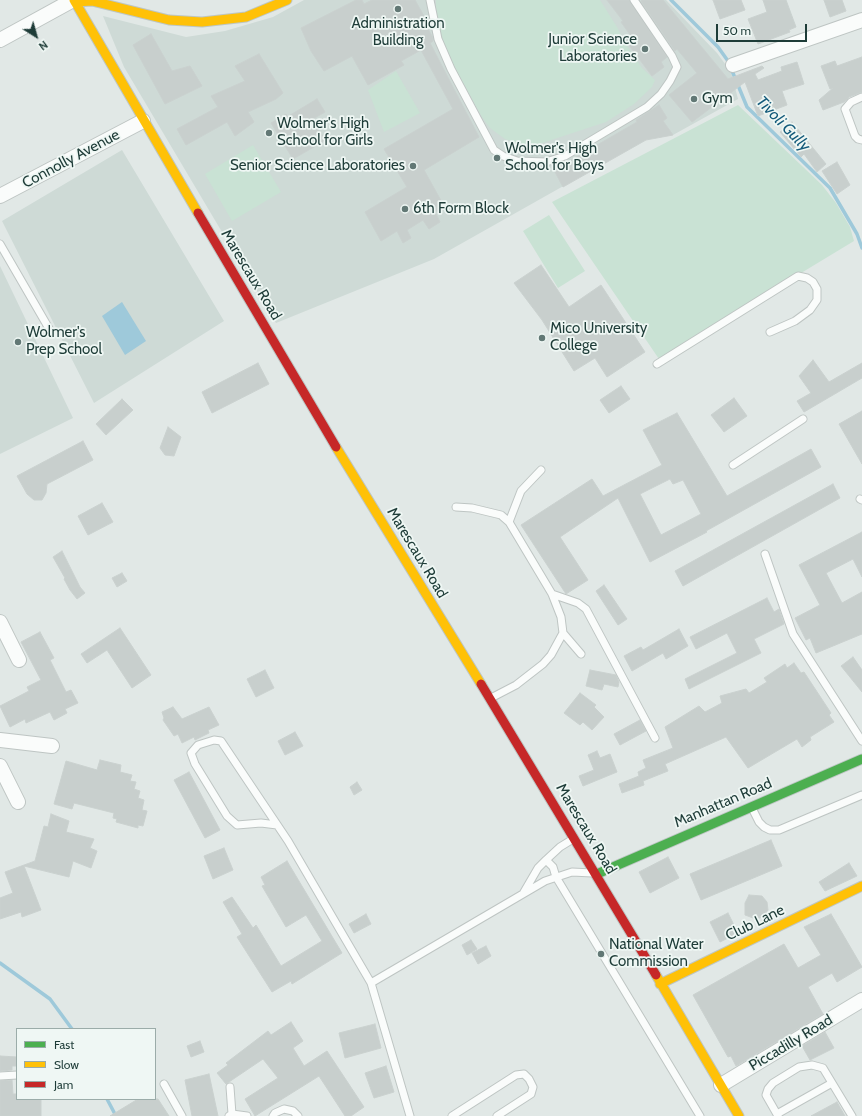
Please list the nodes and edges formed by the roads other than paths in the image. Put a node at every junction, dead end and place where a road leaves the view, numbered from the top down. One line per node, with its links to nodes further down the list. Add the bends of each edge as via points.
1 (286, 0): 4 (main road, via 246,17 202,22 169,20 92,1)
2 (430, 0): 3 (lane, via 438,39 451,70 494,150 517,161 546,162 565,156 647,108 670,81 677,67)
3 (634, 0)
4 (74, 1): 6 (street); 9 (main road, Marescaux Road)
5 (862, 20): 7 (street)
6 (0, 40)
7 (733, 65)
8 (862, 97): 10 (lane, via 851,102 846,109 855,136)
9 (143, 122): 11 (street, Connolly Avenue); 27 (main road, Marescaux Road)
10 (862, 140)
11 (0, 196)
12 (0, 244): 13 (lane)
13 (51, 332)
14 (770, 332): 15 (lane, via 795,321 810,310 817,300 817,289 813,282 798,276)
15 (657, 364)
16 (804, 419): 17 (lane)
17 (733, 465)
18 (541, 470): 20 (lane, via 522,491)
19 (456, 507): 20 (lane, via 501,515)
20 (509, 522): 22 (lane)
21 (765, 554): 30 (lane, via 793,634)
22 (552, 594): 24 (lane, via 562,617); 28 (lane, via 578,603 586,609)
23 (0, 622): 26 (street)
24 (563, 633): 25 (lane); 27 (lane, via 543,664 516,684)
25 (582, 654)
26 (19, 660)
27 (489, 699): 38 (main road, Marescaux Road)
28 (656, 738)
29 (0, 740): 31 (street)
30 (862, 741)
31 (52, 746)
32 (862, 759): 36 (main road, Manhattan Road)
33 (0, 766): 35 (street)
34 (862, 795): 36 (lane, via 779,830 770,830 758,822)
35 (18, 802)
36 (751, 806): 40 (main road, Manhattan Road)
37 (277, 825): 37 (lane, via 221,741 214,740 198,745 191,752 195,764 227,816 237,825); 44 (lane)
38 (575, 839): 39 (lane, via 560,847); 40 (main road, Marescaux Road)
39 (546, 860): 41 (lane, via 554,867); 43 (lane, via 538,868)
40 (596, 874): 41 (lane, via 572,872); 45 (main road, Marescaux Road)
41 (556, 877): 43 (lane); 62 (lane)
42 (862, 886): 45 (main road, Club Lane)
43 (524, 892): 44 (lane)
44 (371, 983): 59 (lane)
45 (660, 984): 51 (main road, Marescaux Road)
46 (862, 1000): 51 (street, Piccadilly Road)
47 (16, 1075): 48 (lane)
48 (0, 1076)
49 (832, 1083): 54 (lane); 54 (lane, via 823,1068 812,1065 799,1067 768,1089 766,1095); 64 (lane)
50 (164, 1084): 55 (lane)
51 (720, 1085): 63 (main road, Marescaux Road)
52 (230, 1087): 53 (lane)
53 (230, 1115): 56 (lane)
54 (778, 1115)
55 (182, 1116)
56 (247, 1116)
57 (274, 1116): 58 (lane, via 284,1109 293,1111)
58 (298, 1116)
59 (410, 1116)
60 (452, 1116): 61 (lane, via 516,1075 524,1074 533,1087 531,1094)
61 (497, 1116)
62 (700, 1116)
63 (739, 1116)
64 (852, 1116)

